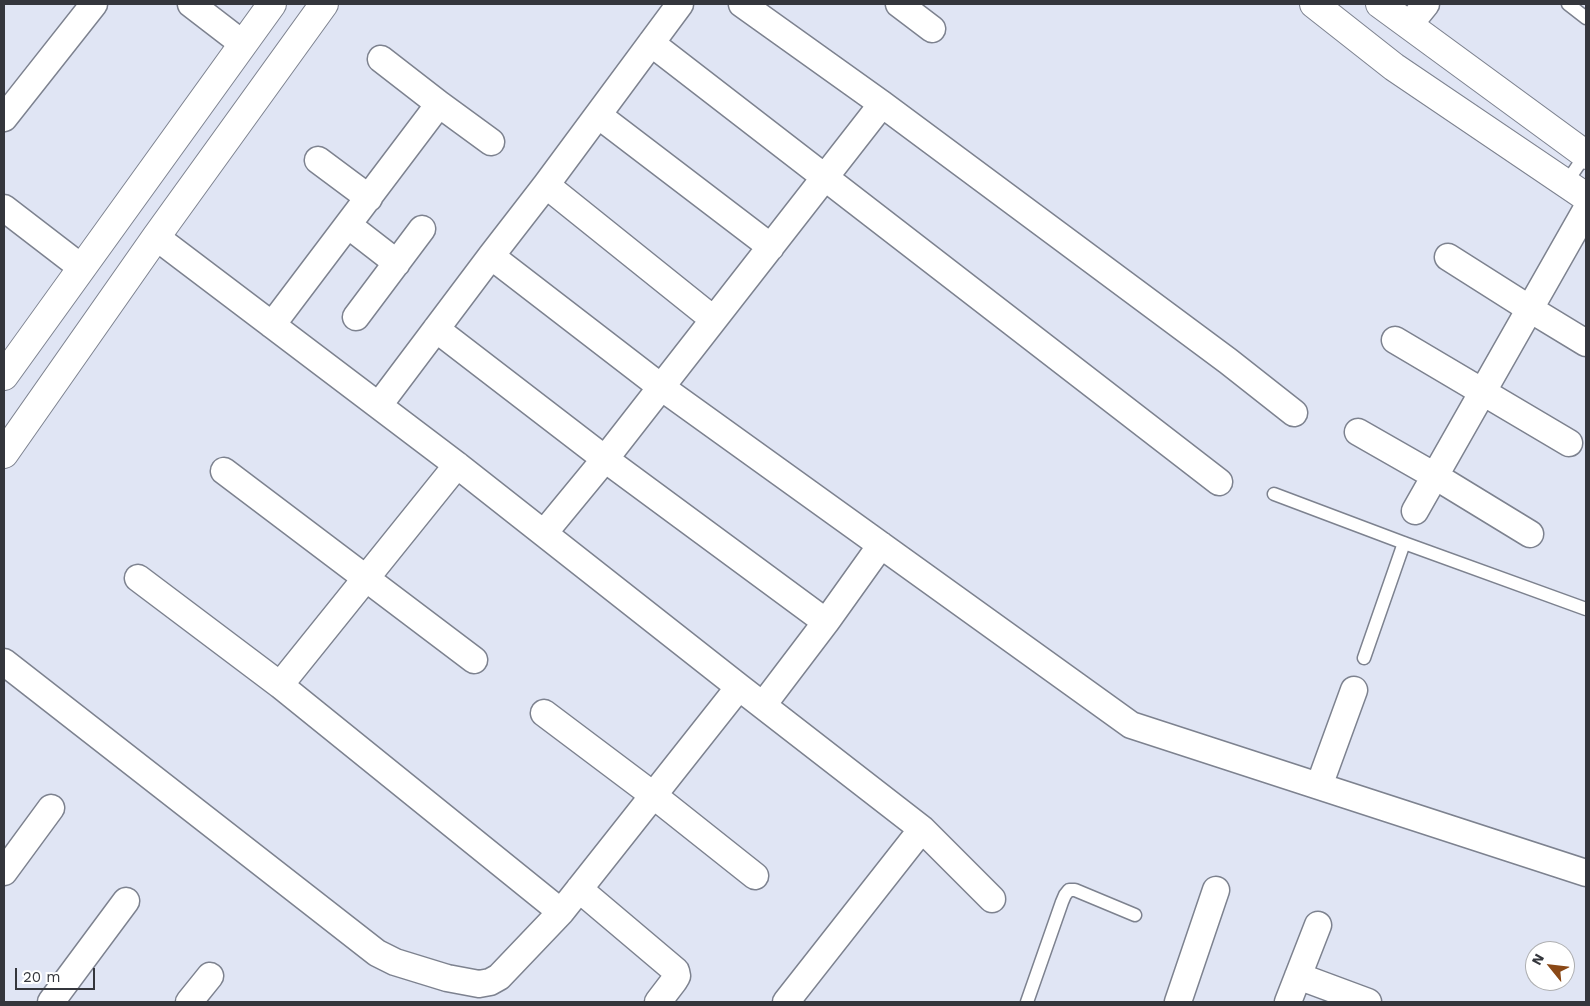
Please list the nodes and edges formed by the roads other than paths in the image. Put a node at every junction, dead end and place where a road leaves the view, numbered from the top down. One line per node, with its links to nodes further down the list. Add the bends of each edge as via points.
1 (94, 4): 21 (street)
2 (191, 4): 16 (street)
3 (272, 4): 16 (street)
4 (324, 4): 33 (street)
5 (680, 4): 15 (street)
6 (742, 4): 19 (street)
7 (899, 4): 14 (street)
8 (1314, 4): 27 (street, via 1394,67)
9 (1380, 4): 13 (street)
10 (1426, 4): 13 (street)
11 (1568, 4): 12 (lane)
12 (1586, 18)
13 (1409, 25): 23 (street)
14 (932, 30)
15 (651, 43): 20 (street); 25 (street)
16 (243, 44): 38 (street)
17 (381, 59): 18 (street)
18 (439, 104): 22 (street); 28 (street)
19 (882, 104): 25 (street); 50 (street)
20 (598, 115): 26 (street); 34 (street)
21 (4, 118)
22 (491, 142)
23 (1586, 155): 27 (lane)
24 (318, 160): 28 (street)
25 (825, 178): 34 (street); 58 (street)
26 (546, 185): 35 (street); 41 (street)
27 (1576, 190)
28 (369, 198): 31 (street)
29 (4, 208): 38 (street)
30 (1586, 210): 39 (street)
31 (348, 225): 37 (street); 42 (street)
32 (422, 229): 37 (street)
33 (156, 237): 42 (street); 53 (street)
34 (771, 247): 41 (street)
35 (491, 256): 43 (street); 47 (street)
36 (1448, 257): 39 (street)
37 (396, 263): 40 (street)
38 (82, 268): 46 (street)
39 (1530, 309): 45 (street); 48 (street)
40 (356, 317)
41 (714, 319): 47 (street)
42 (272, 325): 49 (street)
43 (436, 329): 49 (street); 54 (street)
44 (1396, 340): 48 (street)
45 (1586, 343)
46 (4, 376)
47 (660, 387): 54 (street); 64 (street)
48 (1483, 393): 52 (street); 57 (street)
49 (379, 405): 55 (street)
50 (1294, 413)
51 (1358, 432): 57 (street)
52 (1569, 443)
53 (4, 454)
54 (605, 459): 61 (street); 68 (street)
55 (457, 465): 61 (street); 66 (street)
56 (224, 471): 66 (street)
57 (1435, 476): 60 (street); 62 (street)
58 (1219, 482)
59 (1274, 494): 63 (lane)
60 (1415, 511)
61 (544, 533): 73 (street)
62 (1530, 534)
63 (1404, 543): 67 (lane); 69 (lane)
64 (881, 545): 68 (street); 77 (street, via 1131,725)
65 (138, 578): 72 (street)
66 (366, 579): 70 (street); 72 (street)
67 (1586, 609)
68 (826, 622): 75 (street)
69 (1364, 658)
70 (474, 660)
71 (4, 662): 88 (street, via 377,953 395,962 447,978 479,984 490,982 499,977)
72 (280, 685): 88 (street)
73 (739, 687): 75 (street); 78 (street)
74 (1354, 690): 77 (street)
75 (763, 706): 80 (street)
76 (544, 712): 78 (street)
77 (1319, 786): 82 (street)
78 (653, 795): 83 (street); 84 (street)
79 (51, 808): 81 (street)
80 (922, 829): 86 (street); 96 (street)
81 (4, 872)
82 (1586, 873)
83 (755, 876)
84 (579, 889): 88 (street); 95 (street, via 676,971 677,976)
85 (1216, 890): 98 (street)
86 (992, 899)
87 (126, 901): 93 (street)
88 (560, 912)
89 (1135, 915): 97 (lane, via 1070,890 1062,902)
90 (1318, 925): 92 (street)
91 (210, 976): 94 (street)
92 (1298, 976): 99 (street); 100 (street)
93 (52, 1002)
94 (189, 1002)
95 (658, 1002)
96 (786, 1002)
97 (1027, 1002)
98 (1178, 1002)
99 (1288, 1002)
100 (1368, 1002)

